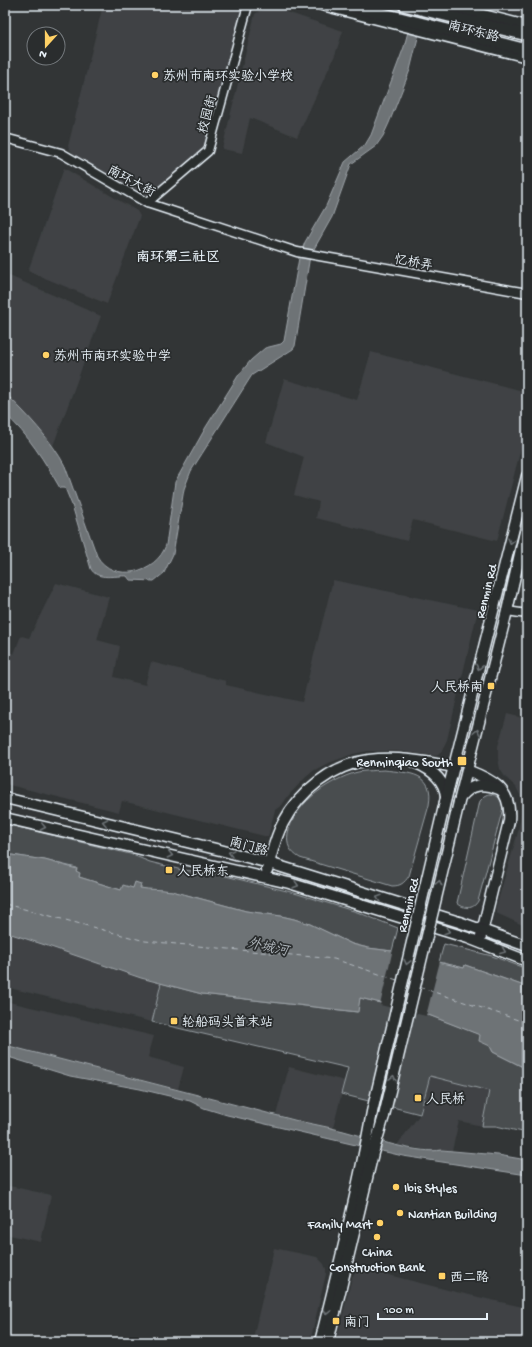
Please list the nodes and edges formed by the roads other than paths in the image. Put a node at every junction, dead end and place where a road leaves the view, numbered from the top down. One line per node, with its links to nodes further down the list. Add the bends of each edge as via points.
1 (248, 5): 11 (street, 校园街, via 208,150)
2 (322, 5): 9 (main road, 南环东路)
3 (348, 5): 8 (highway)
4 (404, 5): 7 (highway)
5 (443, 5): 6 (main road, 南环东路)
6 (527, 26)
7 (527, 35)
8 (527, 50)
9 (527, 57)
10 (5, 138): 11 (street, 南环大街, via 61,153)
11 (147, 203): 12 (street, 南环大街)
12 (297, 252): 13 (street, 忆桥弄)
13 (527, 293)
14 (527, 476): 19 (main road, Renmin Rd, one-way to 19)
15 (527, 524): 16 (main road, Renmin Rd)
16 (507, 611): 17 (street); 20 (main road, Renmin Rd, one-way to 16)
17 (527, 614)
18 (406, 759): 19 (main road); 23 (main road, via 424,766 438,778 444,789); 26 (main road, via 354,763 340,768 316,783 298,801 283,823)
19 (454, 767): 23 (main road, Renmin Rd)
20 (467, 770): 21 (main road, via 486,777); 24 (main road, Renmin Rd)
21 (504, 792): 24 (main road, via 488,786 474,786 468,789); 28 (main road, via 509,805 509,821)
22 (5, 798): 26 (main road, 南门路, one-way to 22)
23 (446, 802): 32 (main road, Renmin Rd, one-way to 32, bridge, via 372,1112)
24 (459, 802): 32 (main road, Renmin Rd, one-way to 24, bridge, via 384,1116)
25 (5, 818): 27 (main road, 南门路, one-way to 27)
26 (269, 863): 27 (main road); 28 (main road, 南门路, one-way to 26)
27 (265, 877): 29 (main road, 南门路, one-way to 29)
28 (483, 930): 29 (main road); 30 (main road, 南门路)
29 (480, 942): 31 (main road, 南门路, one-way to 31)
30 (527, 946)
31 (527, 961)
32 (373, 1134): 33 (main road, Renmin Rd)
33 (369, 1152): 34 (main road, Renmin Rd, one-way to 34); 35 (main road, Renmin Rd)
34 (320, 1342)
35 (328, 1342)

